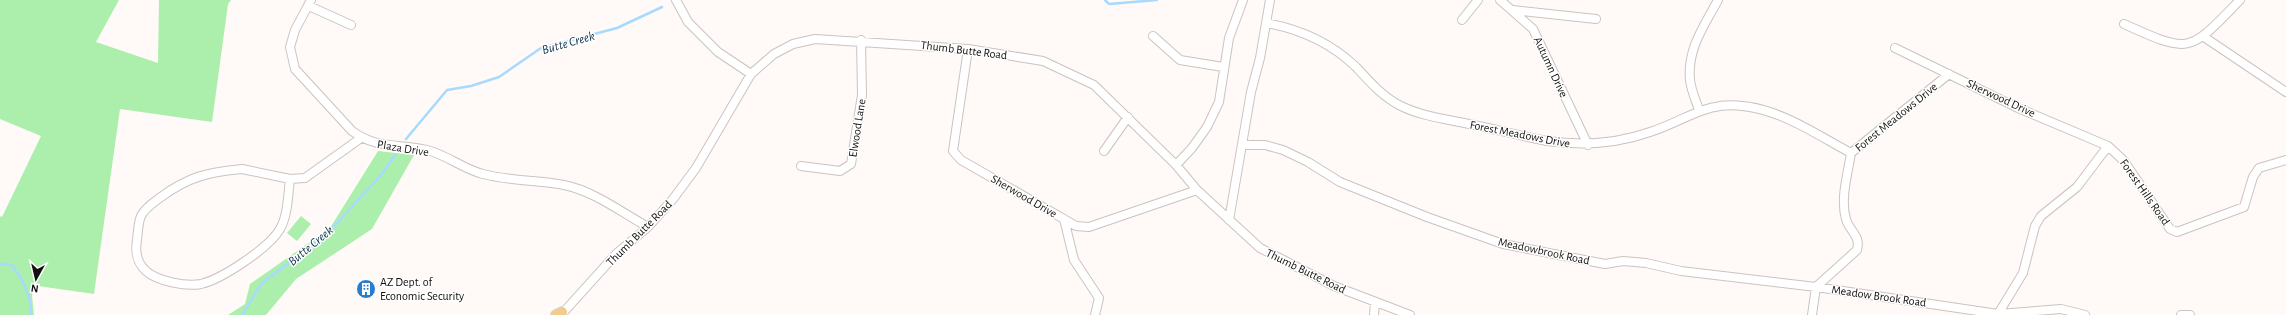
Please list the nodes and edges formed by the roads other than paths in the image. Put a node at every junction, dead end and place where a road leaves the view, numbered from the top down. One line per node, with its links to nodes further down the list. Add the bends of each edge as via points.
1 (676, 0): 21 (street, via 688,22 713,47)
2 (1243, 0): 20 (street, via 1229,38)
3 (1270, 0): 12 (street)
4 (1478, 0): 11 (street)
5 (1500, 0): 9 (street, Autumn Drive)
6 (1718, 0): 24 (street, via 1695,40 1690,65 1690,82)
7 (2240, 0): 16 (street)
8 (310, 3): 14 (street); 26 (street, Plaza Drive, via 295,30 290,47 295,69)
9 (1513, 10): 10 (street); 28 (street, Autumn Drive, via 1533,29)
10 (1596, 18)
11 (1462, 20)
12 (1266, 23): 27 (street); 28 (street, Forest Meadows Drive, via 1308,34 1329,46 1399,105 1428,115 1545,140)
13 (2124, 24): 16 (street, via 2163,42 2176,45 2195,42)
14 (351, 25)
15 (1154, 36): 20 (street, via 1180,60)
16 (2204, 37): 23 (street)
17 (861, 40): 19 (street, Thumb Butte Road); 21 (street, Thumb Butte Road, via 815,39 793,44 774,54); 34 (street, Elwood Lane, via 862,95 851,164 840,171)
18 (1895, 48): 22 (street, Sherwood Drive)
19 (968, 49): 25 (street, Thumb Butte Road, via 1043,61 1094,85); 37 (street, Sherwood Drive, via 953,151 961,160)
20 (1223, 68): 33 (street, via 1219,102 1207,128)
21 (751, 74): 39 (street, Thumb Butte Road, via 696,168 674,199)
22 (1949, 74): 29 (street, Sherwood Drive, via 2018,108); 31 (street, Forest Meadows Drive)
23 (2286, 92)
24 (1699, 110): 28 (street, Forest Meadows Drive, via 1647,134); 31 (street, Forest Meadows Drive, via 1727,105 1749,106 1769,111)
25 (1128, 117): 30 (street); 33 (street, Thumb Butte Road)
26 (361, 138): 35 (street, via 306,178); 39 (street, Plaza Drive, via 373,143 426,150 484,175 565,185 593,195)
27 (1242, 145): 38 (street); 40 (street, Meadowbrook Road, via 1265,145 1283,150 1340,182 1426,217 1503,244 1605,264 1623,261 1646,263 1681,271)
28 (1588, 145)
29 (2108, 146): 32 (street, Forest Hills Road, via 2124,161 2170,229 2177,232 2244,207 2253,177 2259,168); 43 (street, via 2077,188 2041,216 2035,226 2023,273)
30 (1104, 151)
31 (1851, 153): 40 (street, via 1844,202 1846,220 1858,237 1859,244 1857,250)
32 (2286, 160)
33 (1176, 165): 36 (street, Thumb Butte Road)
34 (801, 166)
35 (290, 179): 35 (street, via 242,169 217,171 185,180 148,207 143,214 139,222 136,248 138,260 149,274 166,280 191,284 211,281 267,244 276,235 283,224)
36 (1198, 190): 37 (street, Sherwood Drive, via 1089,227 1076,226); 38 (street, Thumb Butte Road)
37 (1064, 218): 44 (street, via 1074,260 1098,298)
38 (1229, 220): 41 (street, Thumb Butte Road, via 1260,248 1291,266)
39 (648, 227): 42 (street, Thumb Butte Road, via 617,253)
40 (1816, 287): 43 (street, Meadow Brook Road); 47 (street)
41 (1375, 302): 45 (street); 46 (street, Thumb Butte Road)
42 (560, 314)
43 (1998, 314): 48 (street, Meadow Brook Road, via 2061,309)
44 (1095, 315)
45 (1374, 315)
46 (1410, 315)
47 (1812, 315)
48 (2086, 315)
49 (2181, 315): 50 (street)
50 (2190, 315)

